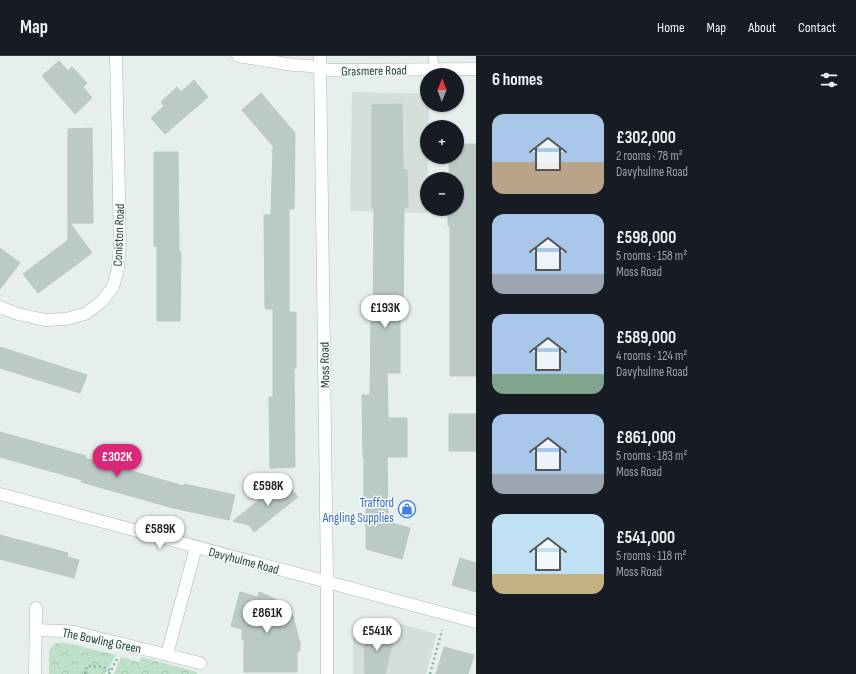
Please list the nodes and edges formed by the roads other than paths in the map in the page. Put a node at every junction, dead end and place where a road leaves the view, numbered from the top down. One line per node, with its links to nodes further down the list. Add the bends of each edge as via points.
1 (116, 56): 10 (street, Coniston Road, via 120,243 113,287 101,302 85,314 66,319 44,320)
2 (238, 56): 8 (street, Grasmere Road)
3 (320, 56): 8 (street, Moss Road)
4 (433, 56): 5 (lane)
5 (434, 68)
6 (464, 68): 7 (street, Grasmere Road)
7 (476, 68)
8 (321, 69): 9 (street, Grasmere Road); 13 (street, Moss Road)
9 (420, 69)
10 (0, 307)
11 (0, 494): 12 (street, Davyhulme Road)
12 (196, 547): 13 (street, Davyhulme Road); 17 (street)
13 (327, 581): 15 (street, Davyhulme Road); 20 (street, Moss Road)
14 (36, 608): 16 (street)
15 (476, 622)
16 (36, 630): 17 (street, The Bowling Green, via 69,632); 19 (street)
17 (167, 654): 18 (street, The Bowling Green)
18 (200, 663)
19 (35, 674)
20 (327, 674)

